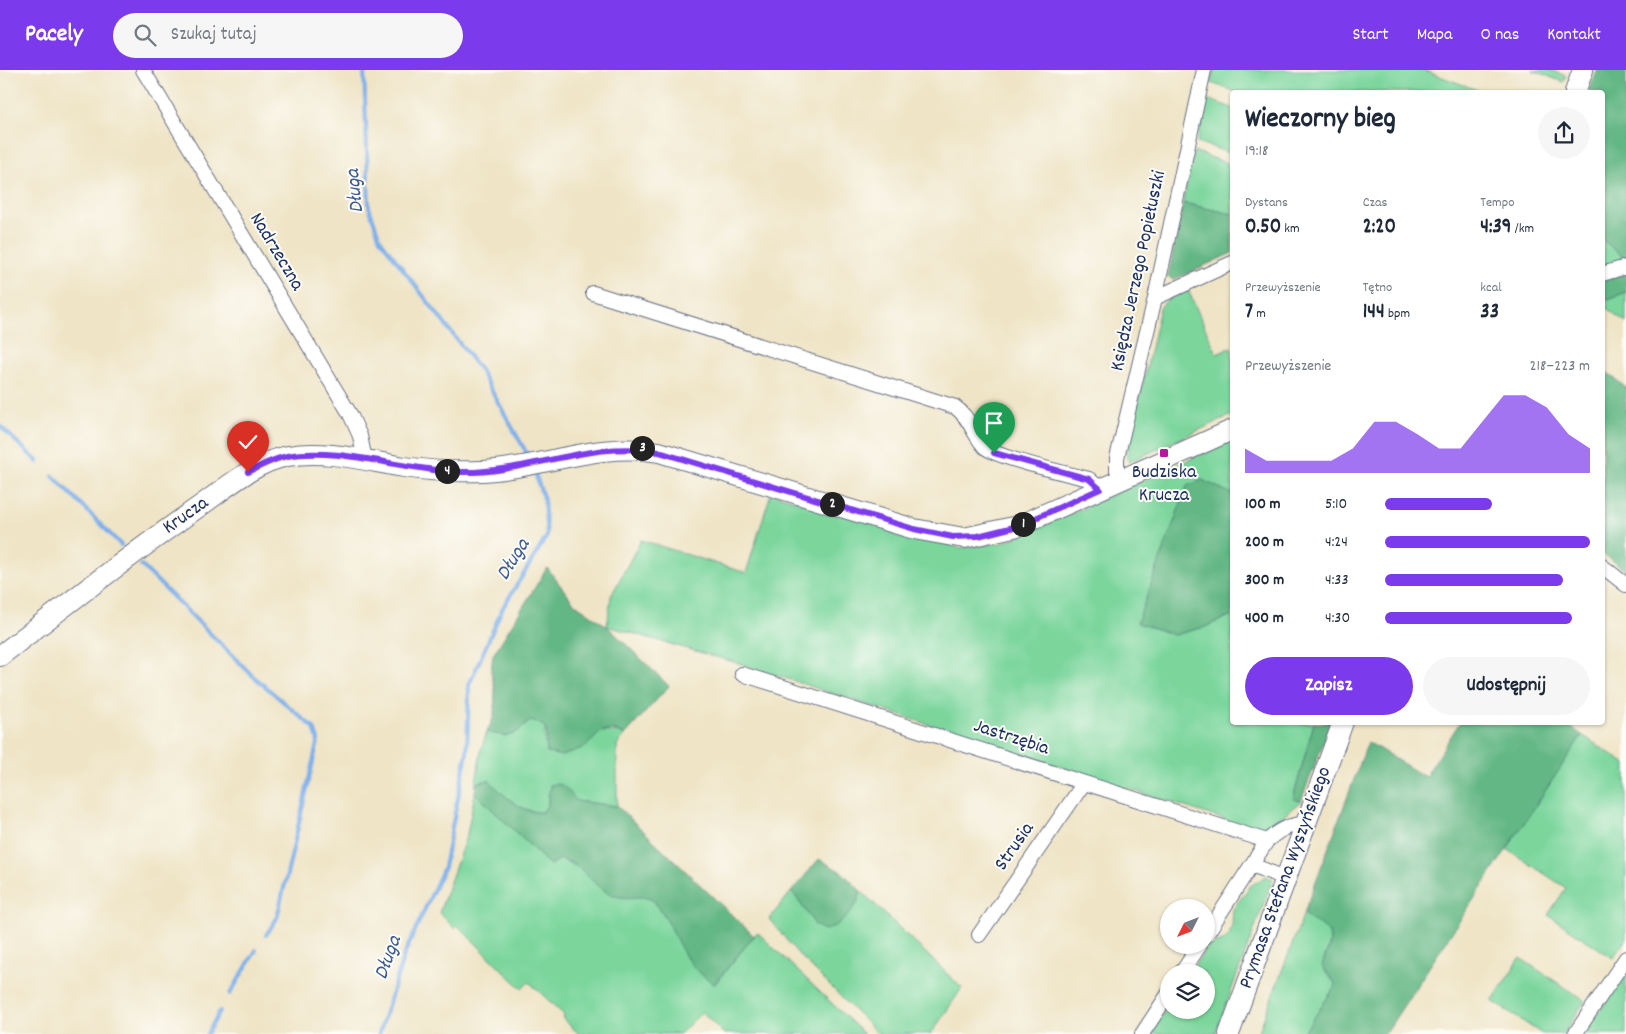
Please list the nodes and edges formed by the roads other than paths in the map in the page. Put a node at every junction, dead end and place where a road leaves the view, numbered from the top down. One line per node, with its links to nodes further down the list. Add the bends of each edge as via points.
1 (143, 70): 11 (street, Nadrzeczna, via 350,414 360,436)
2 (1204, 70): 9 (street, Księdza Jerzego Popiełuszki)
3 (1583, 70): 4 (street)
4 (1576, 90)
5 (1230, 264): 9 (street)
6 (1626, 267): 7 (street)
7 (1605, 273)
8 (593, 293): 13 (street, via 955,407 967,417 981,442 994,453 1089,479)
9 (1155, 298): 12 (street, Księdza Jerzego Popiełuszki, via 1117,458)
10 (1230, 431): 12 (street, Krucza)
11 (365, 460): 13 (street, Krucza, via 460,472 517,467 634,447 914,529 964,538 1018,526); 16 (street, Krucza, via 315,454 288,456 248,472 95,582)
12 (1121, 479): 13 (street, Krucza)
13 (1100, 489)
14 (1605, 568): 15 (street)
15 (1626, 585)
16 (0, 656)
17 (742, 674): 19 (street, Jastrzębia)
18 (1342, 725): 20 (street, Prymasa Stefana Wyszyńskiego)
19 (1084, 782): 21 (street, Jastrzębia); 25 (street, Strusia)
20 (1305, 824): 21 (street, via 1286,827); 23 (street, Prymasa Stefana Wyszyńskiego)
21 (1268, 841): 22 (street)
22 (1252, 865): 23 (street); 24 (street)
23 (1286, 878): 29 (street, Prymasa Stefana Wyszyńskiego)
24 (1215, 921)
25 (978, 935)
26 (1626, 958): 30 (street)
27 (1160, 1007): 28 (street)
28 (1142, 1034)
29 (1229, 1034)
30 (1576, 1034)

